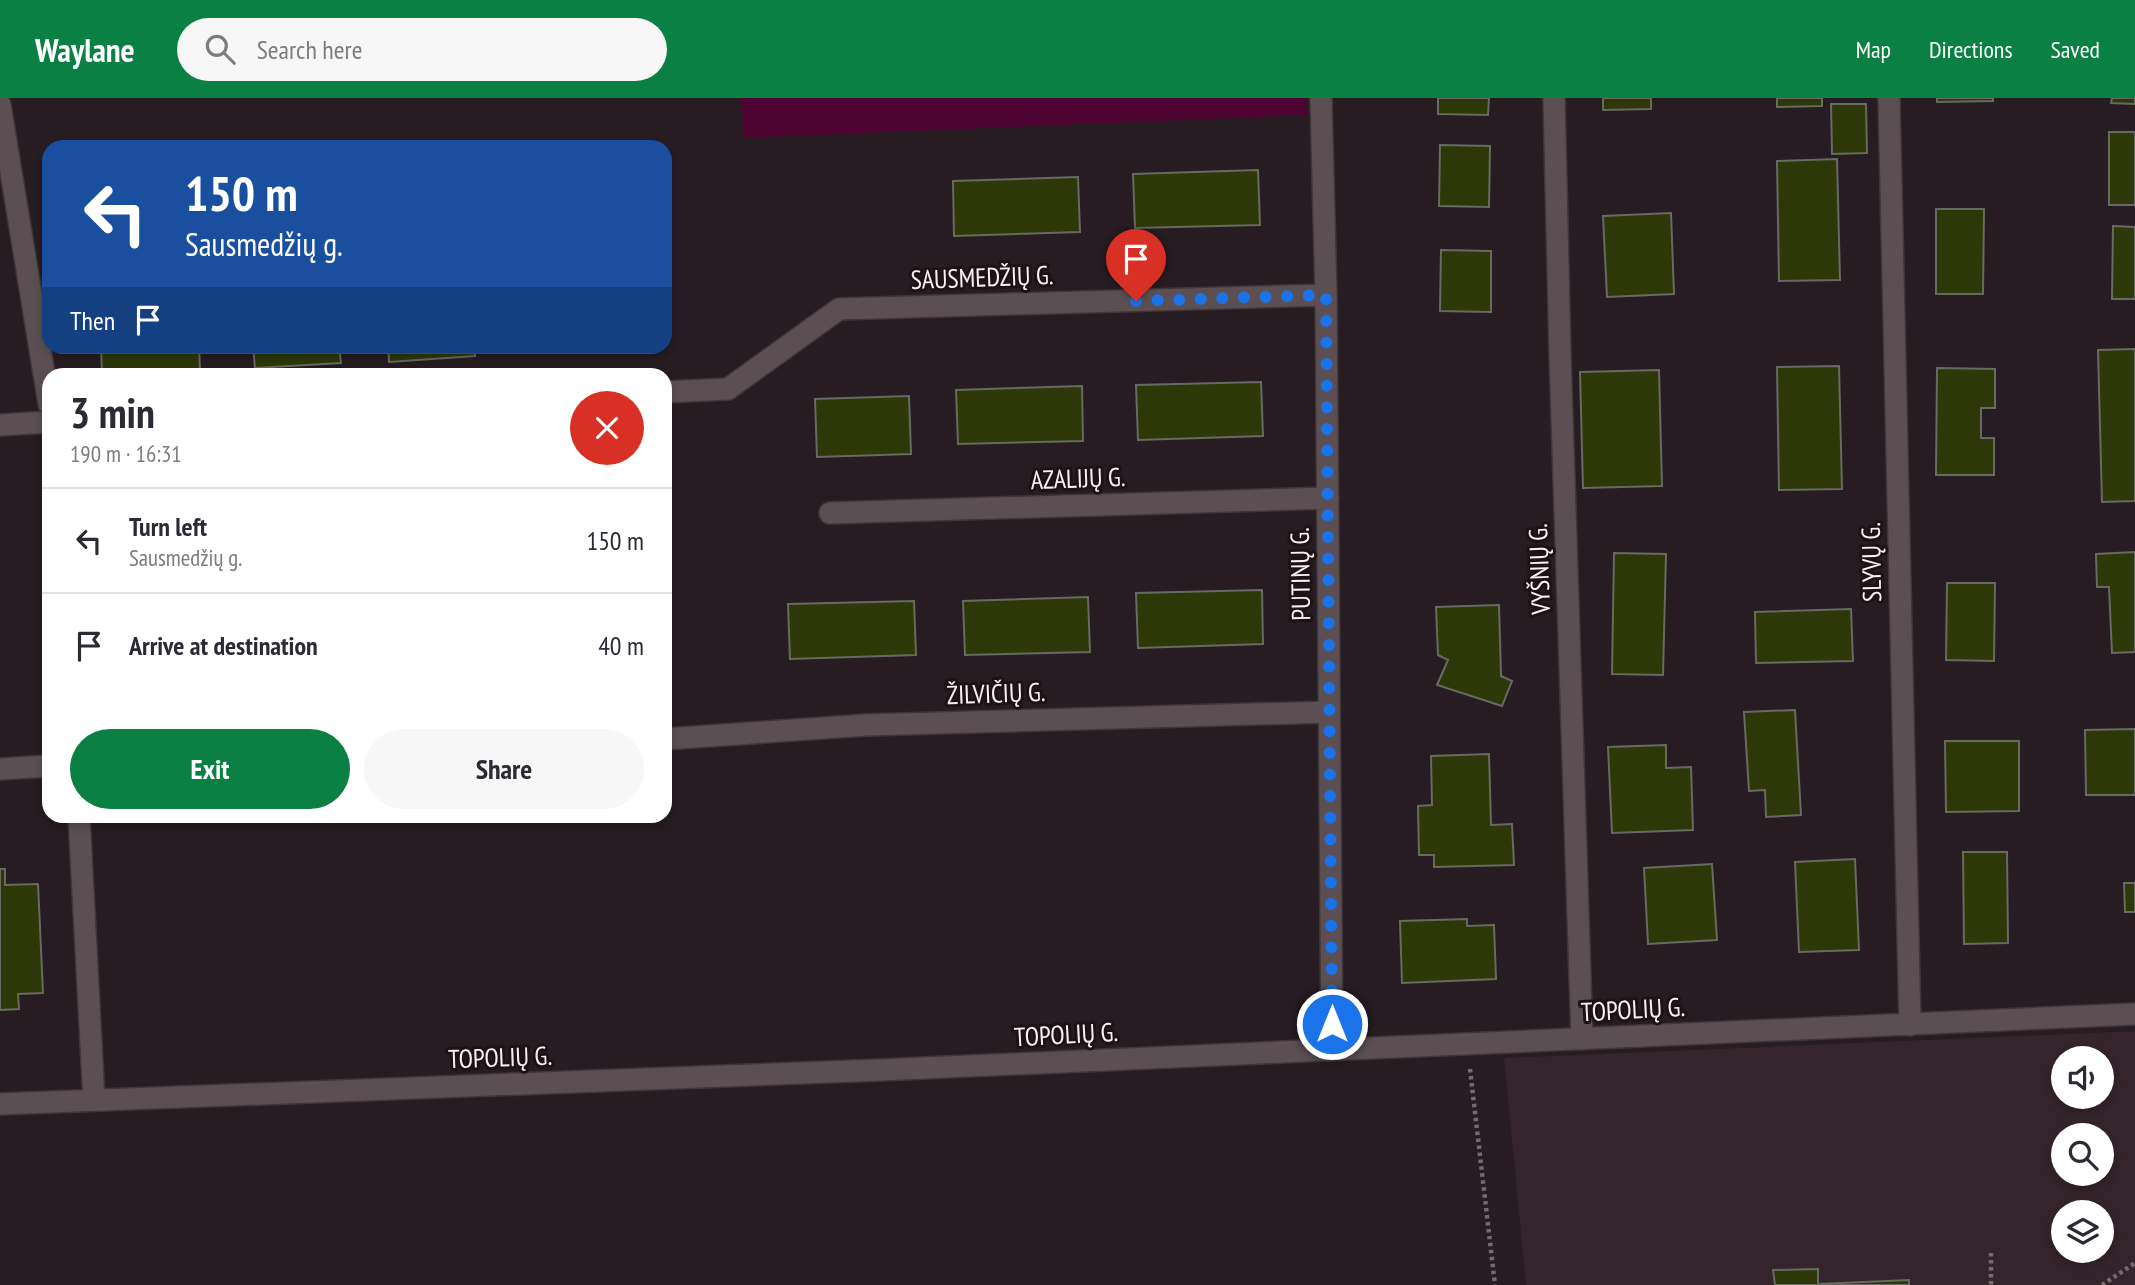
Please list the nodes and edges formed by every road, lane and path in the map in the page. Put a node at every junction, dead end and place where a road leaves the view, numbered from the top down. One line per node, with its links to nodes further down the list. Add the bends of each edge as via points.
1 (1321, 98): 5 (street, PUTINŲ G.)
2 (1554, 98): 19 (street, VYŠNIŲ G.)
3 (1889, 98): 18 (street, SLYVŲ G.)
4 (0, 105): 6 (street)
5 (1326, 295): 7 (street, SAUSMEDŽIŲ G., via 839,309 727,389); 10 (street, PUTINŲ G.)
6 (43, 368)
7 (672, 392)
8 (42, 422): 9 (street)
9 (0, 425)
10 (1328, 498): 11 (street, AZALIJŲ G.); 12 (street, PUTINŲ G.)
11 (830, 513)
12 (1329, 712): 13 (street, ŽILVIČIŲ G., via 866,725); 21 (street, PUTINŲ G.)
13 (672, 738)
14 (42, 766): 15 (street)
15 (0, 769)
16 (79, 823): 22 (street)
17 (2135, 1014): 18 (street, TOPOLIŲ G.)
18 (1910, 1025): 19 (street, TOPOLIŲ G.)
19 (1582, 1039): 20 (street, TOPOLIŲ G.)
20 (1468, 1044): 21 (street, TOPOLIŲ G.); 26 (path)
21 (1332, 1051): 22 (street, TOPOLIŲ G.)
22 (94, 1100): 23 (street, TOPOLIŲ G.)
23 (0, 1104)
24 (1991, 1253): 27 (path)
25 (2135, 1263): 28 (path)
26 (1495, 1285)
27 (1991, 1285)
28 (2102, 1285)

